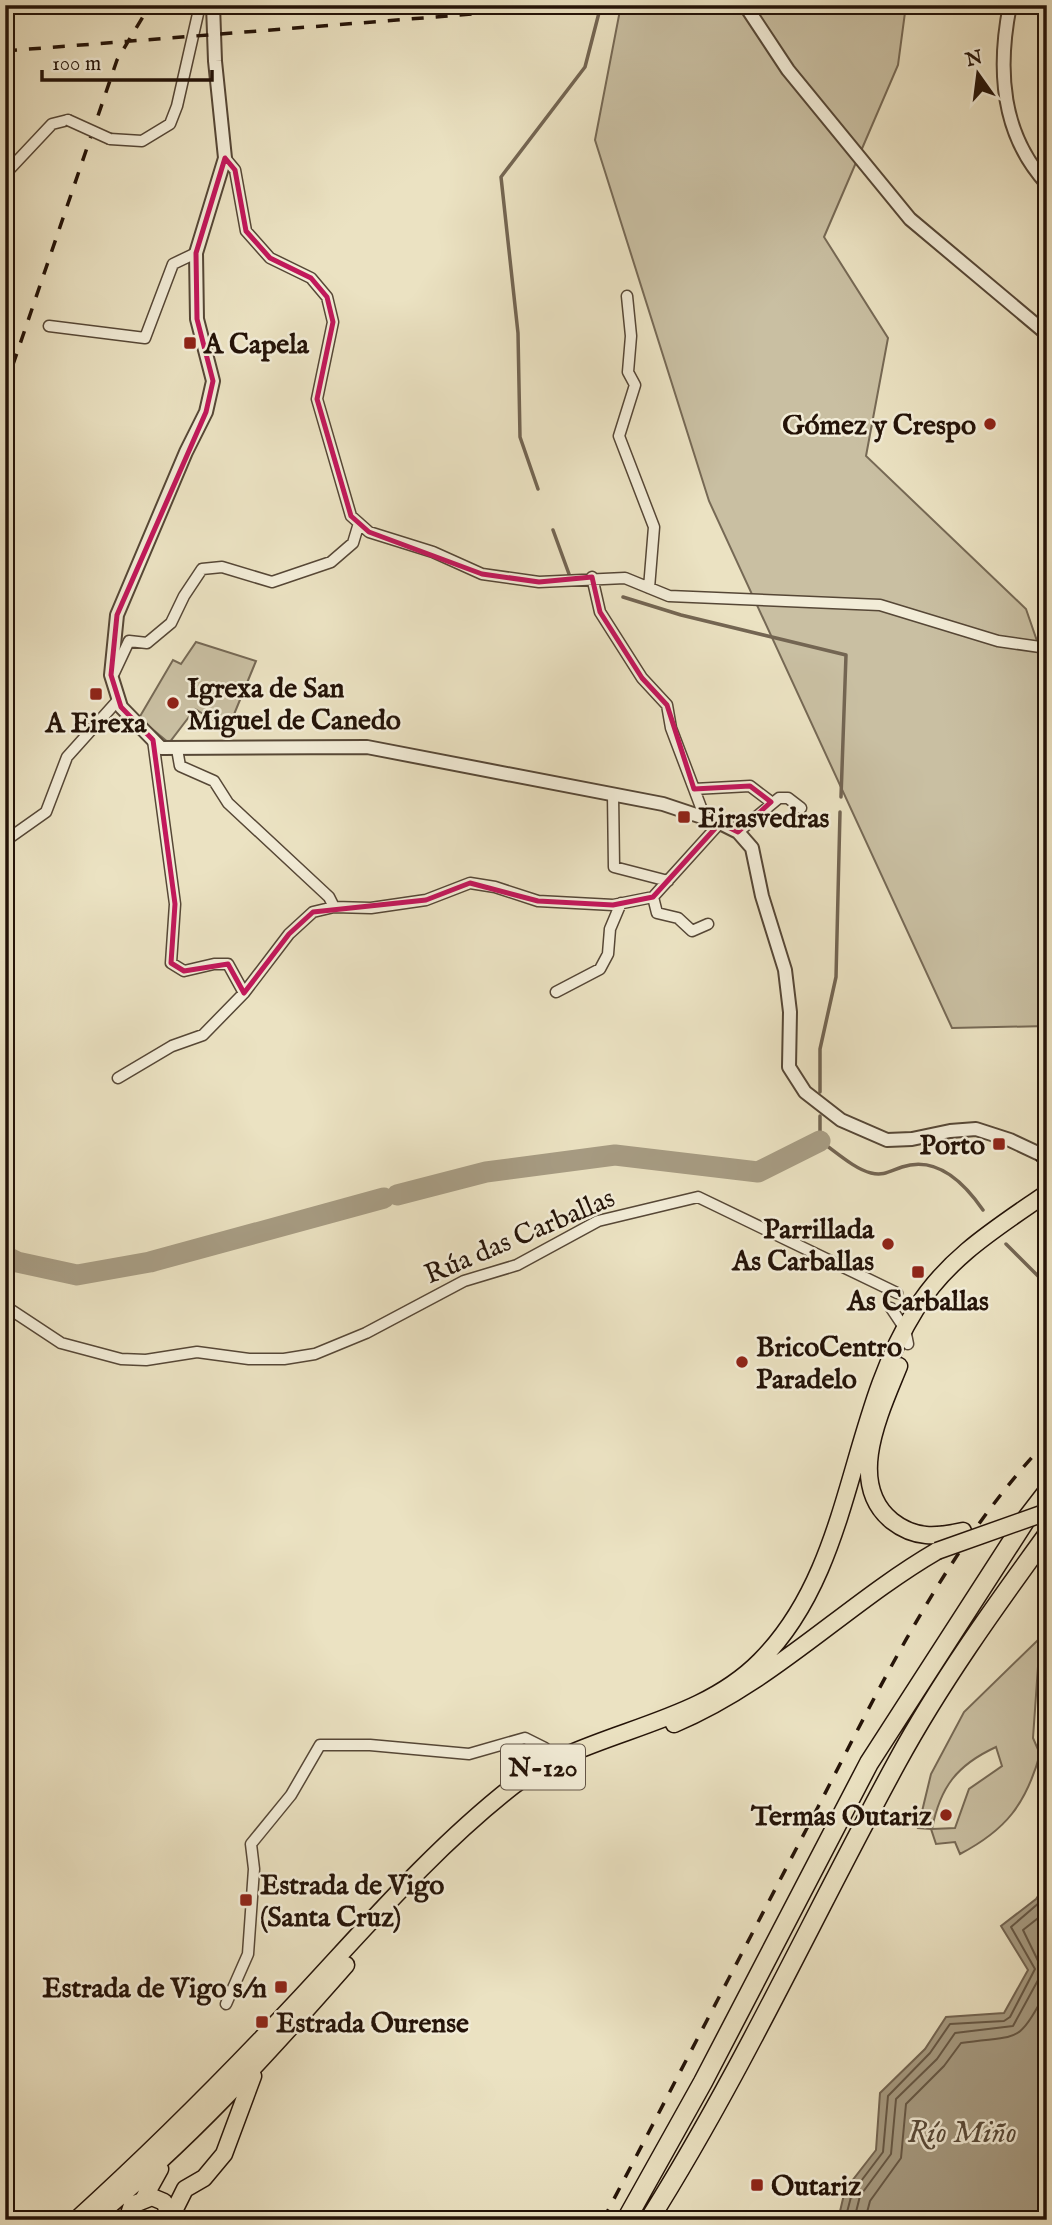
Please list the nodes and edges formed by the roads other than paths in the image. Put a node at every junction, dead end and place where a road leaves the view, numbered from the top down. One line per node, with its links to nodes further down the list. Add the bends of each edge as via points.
1 (201, 5): 6 (street, bridge, via 170,124 142,141 110,139 68,120 52,124)
2 (213, 5): 5 (street)
3 (745, 5): 11 (street, via 788,70 910,219)
4 (1010, 5): 7 (street, via 1004,35 1004,80 1011,128 1028,164)
5 (225, 158): 8 (street); 12 (street, via 235,170 246,231 270,258 311,278 327,297 333,322 317,398 351,516)
6 (5, 174)
7 (1047, 184)
8 (196, 253): 10 (street, via 173,264 145,338); 16 (street, via 197,319 213,381 206,412 117,615)
9 (627, 296): 14 (street, via 628,372 635,385 619,436 654,527)
10 (49, 326)
11 (1047, 334)
12 (359, 523): 13 (street, via 369,532 433,552 482,574 539,582); 16 (street, via 354,542 331,562 272,582 222,567 202,569 171,623 147,643 129,641)
13 (592, 577): 14 (street, via 625,578); 20 (street, via 600,612 642,678 667,705)
14 (649, 587): 15 (street, via 669,596 880,605 998,641)
15 (1047, 648)
16 (112, 677): 17 (street)
17 (119, 699): 18 (street, via 121,707); 27 (street, via 67,757 46,812)
18 (153, 740): 19 (street, via 160,748); 34 (street, via 175,904 171,963 184,971 228,964)
19 (177, 749): 21 (street, via 367,747); 31 (street, via 180,766 214,781 228,803 330,897)
20 (694, 789): 22 (street, via 750,786); 24 (street)
21 (613, 794): 24 (street); 28 (street, via 614,867)
22 (771, 802): 23 (street, via 788,798); 26 (street)
23 (801, 808)
24 (705, 818): 25 (street)
25 (720, 823): 26 (street); 28 (street)
26 (738, 832): 36 (street, via 752,848 785,970 789,1066 805,1092 841,1120 887,1140 976,1129)
27 (5, 841)
28 (668, 881): 29 (street)
29 (653, 897): 30 (street); 32 (street, via 657,913 678,918 692,931)
30 (621, 903): 31 (street, via 538,901 470,883 426,900 371,908); 33 (street, via 600,969)
31 (334, 907): 34 (street, via 313,912 289,933)
32 (708, 924)
33 (556, 992)
34 (244, 993): 35 (street, via 204,1035 172,1046)
35 (118, 1078)
36 (1046, 1157)
37 (1047, 1193): 41 (highway, N-120, via 973,1244 928,1293)
38 (897, 1293): 39 (street, Rúa das Carballas, via 698,1197 597,1221 517,1265 464,1281 366,1332 316,1353 284,1359 190,1353 121,1359 61,1343)
39 (5, 1306)
40 (891, 1308): 41 (street)
41 (906, 1336): 43 (highway, N-120, via 869,1463 871,1488 881,1510 905,1530 933,1537); 45 (highway, N-120, via 874,1399 823,1561 789,1628 758,1663 727,1687 670,1716)
42 (1047, 1492): 54 (highway, via 869,1763)
43 (1047, 1509): 47 (highway, N-120, bridge, via 937,1551 863,1598 767,1674 712,1708 585,1759 540,1780 497,1808 442,1858)
44 (1047, 1535): 55 (highway, via 899,1759 694,2149)
45 (551, 1763): 46 (street, via 545,1748 525,1738 469,1755 320,1745 292,1795 251,1844 254,1869 248,1954); 47 (highway, N-120, via 464,1826)
46 (226, 2004)
47 (253, 2060): 48 (highway, N-120, via 162,2154); 50 (highway, N-120, via 224,2154 204,2178 185,2189); 51 (highway, N-120)
48 (161, 2162): 49 (highway, N-120, via 160,2171); 52 (highway, N-120)
49 (134, 2208): 50 (highway, N-120, via 160,2200); 53 (highway)
50 (172, 2218)
51 (76, 2220)
52 (92, 2220)
53 (114, 2220)
54 (626, 2220)
55 (649, 2220)

